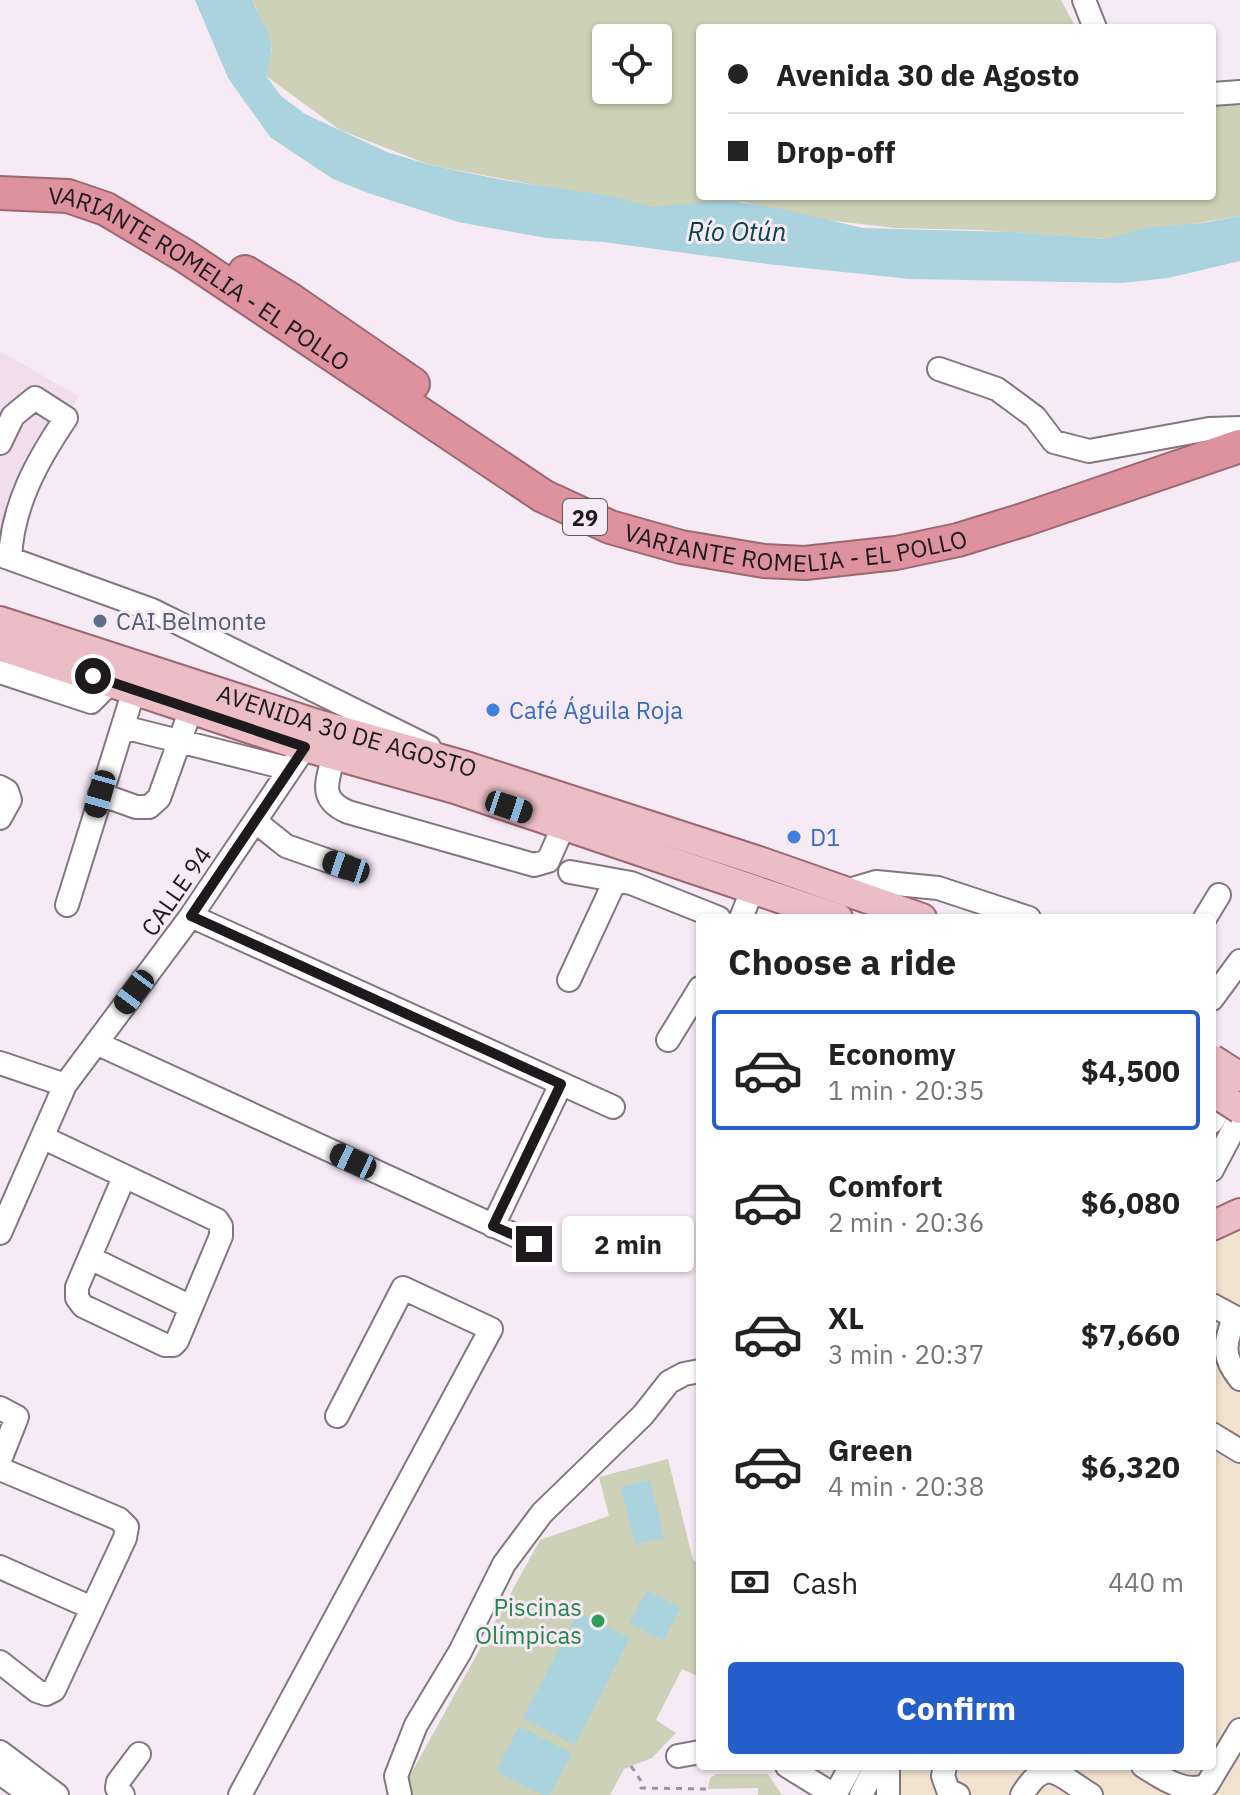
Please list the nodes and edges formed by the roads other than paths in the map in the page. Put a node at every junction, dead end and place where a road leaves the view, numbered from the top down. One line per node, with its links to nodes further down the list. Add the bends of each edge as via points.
1 (1084, 0): 2 (street)
2 (1093, 24)
3 (1240, 92): 4 (street)
4 (1216, 94)
5 (939, 369): 6 (street, via 997,389 1035,417 1054,442 1089,451 1209,429)
6 (1240, 429): 8 (highway, VARIANTE ROMELIA - EL POLLO / 29, via 968,519 909,532 833,543 703,533 610,506 555,480 291,300 111,195 63,185 0,193 68,196 106,209 185,256 543,496 610,527 681,547 805,563 896,553 1026,519)
7 (0, 443): 9 (street, via 13,416 35,398 66,418 40,456)
8 (1240, 446)
9 (5, 556): 19 (street, via 152,610)
10 (0, 621): 19 (main road, AVENIDA 30 DE AGOSTO, via 317,724)
11 (0, 646): 13 (main road, AVENIDA 30 DE AGOSTO)
12 (0, 672): 13 (street, via 91,702)
13 (122, 686): 14 (main road, AVENIDA 30 DE AGOSTO); 15 (street)
14 (191, 709): 16 (street); 18 (main road, AVENIDA 30 DE AGOSTO)
15 (123, 727): 16 (street); 21 (street)
16 (181, 740): 18 (street); 21 (street, via 159,798 149,807)
17 (334, 755): 18 (main road, AVENIDA 30 DE AGOSTO); 24 (main road, AVENIDA 30 DE AGOSTO); 24 (street, via 328,795 333,806 348,812 534,865 548,861)
18 (298, 758): 23 (street, CALLE 94)
19 (466, 766): 30 (main road, AVENIDA 30 DE AGOSTO)
20 (0, 787): 22 (street, via 10,800)
21 (100, 794): 32 (street)
22 (0, 818)
23 (255, 821): 26 (street, via 286,846); 39 (street, CALLE 94)
24 (564, 825): 25 (main road, AVENIDA 30 DE AGOSTO)
25 (641, 851): 28 (street); 29 (main road, AVENIDA 30 DE AGOSTO)
26 (346, 867)
27 (570, 872): 28 (street)
28 (623, 882): 33 (street); 41 (street)
29 (753, 888): 34 (street); 35 (main road, AVENIDA 30 DE AGOSTO)
30 (846, 891): 36 (main road, AVENIDA 30 DE AGOSTO); 37 (street, via 876,882 938,888)
31 (1219, 895): 38 (street)
32 (67, 905)
33 (708, 914)
34 (743, 914)
35 (827, 914)
36 (911, 914)
37 (1017, 914)
38 (1207, 914)
39 (191, 916): 45 (street, CALLE 94); 50 (street)
40 (1240, 961): 43 (street)
41 (569, 980)
42 (696, 994): 44 (street)
43 (1216, 994)
44 (668, 1040)
45 (96, 1043): 51 (street, CALLE 94); 63 (street)
46 (1216, 1062): 49 (main road, bridge)
47 (0, 1063): 51 (street)
48 (1240, 1071): 55 (street)
49 (1240, 1077)
50 (561, 1084): 53 (street); 63 (street)
51 (65, 1085): 57 (street, CALLE 94)
52 (1216, 1094): 54 (main road, bridge)
53 (613, 1107)
54 (1240, 1109)
55 (1216, 1115)
56 (1240, 1117): 58 (street)
57 (42, 1137): 59 (street); 60 (street, CALLE 94)
58 (1216, 1162)
59 (124, 1177): 66 (street); 67 (street, via 221,1226)
60 (7, 1198): 64 (street, CALLE 94)
61 (1240, 1213): 62 (main road)
62 (1216, 1224)
63 (493, 1226): 65 (street)
64 (0, 1233)
65 (534, 1244)
66 (90, 1258): 67 (street); 67 (street, via 77,1287 83,1306 165,1345 177,1341)
67 (191, 1307)
68 (1216, 1307): 69 (street)
69 (1237, 1319): 71 (street, via 1225,1343 1226,1358)
70 (696, 1372): 97 (street, via 669,1382 643,1415 542,1513 504,1564 416,1725 396,1776)
71 (1240, 1379)
72 (0, 1408): 76 (street, via 17,1417)
73 (337, 1416): 96 (street, via 403,1288 491,1329)
74 (1216, 1436): 75 (street)
75 (1240, 1451)
76 (0, 1460)
77 (0, 1469): 79 (street, via 127,1527)
78 (0, 1567): 79 (street)
79 (92, 1608): 80 (street, via 54,1690 37,1691)
80 (0, 1662)
81 (1240, 1730): 90 (street)
82 (0, 1752): 94 (street)
83 (139, 1754): 95 (street, via 118,1782)
84 (794, 1770): 98 (street)
85 (849, 1770): 98 (street)
86 (874, 1770): 99 (street)
87 (888, 1770): 100 (street)
88 (944, 1770): 101 (street, via 948,1790)
89 (1150, 1770): 91 (street, via 1184,1791 1199,1791)
90 (1216, 1770)
91 (1216, 1770)
92 (0, 1773): 93 (street)
93 (31, 1795)
94 (57, 1795)
95 (123, 1795)
96 (240, 1795)
97 (400, 1795)
98 (835, 1795)
99 (861, 1795)
100 (888, 1795)
101 (958, 1795)
102 (1022, 1795): 103 (street, via 1042,1771 1054,1772)
103 (1091, 1795)

